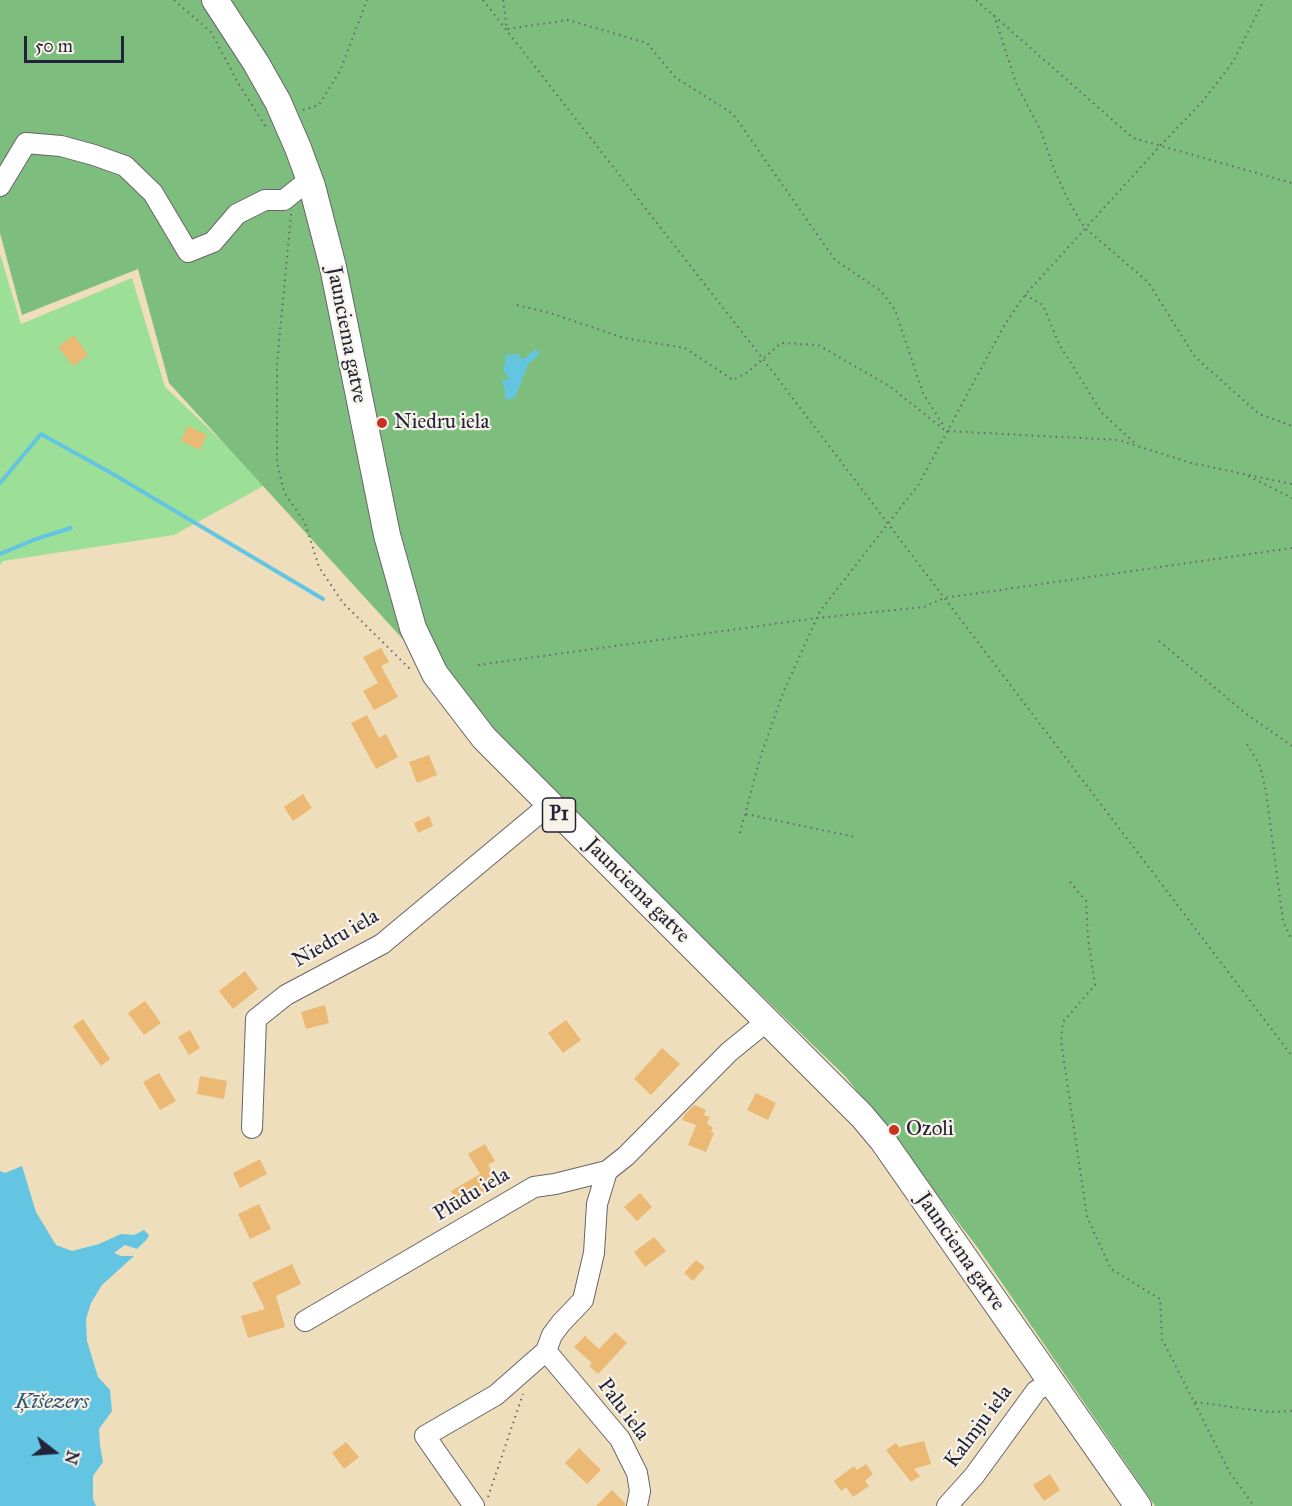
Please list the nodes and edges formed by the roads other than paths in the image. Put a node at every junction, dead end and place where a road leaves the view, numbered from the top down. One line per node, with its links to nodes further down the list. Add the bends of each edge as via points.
1 (215, 0): 3 (main road, Jaunciema gatve / P1, via 256,63)
2 (0, 186): 3 (street, via 26,143 61,146 125,166 153,193 188,252 213,242 237,214 265,200 284,200)
3 (302, 186): 4 (main road, Jaunciema gatve / P1, via 333,267 387,535 413,627 435,674 460,710)
4 (549, 805): 5 (main road, Jaunciema gatve / P1); 6 (street, Niedru iela, via 382,944 286,995 256,1019)
5 (767, 1021): 7 (street, Plūdu iela, via 729,1052); 10 (main road, Jaunciema gatve / P1, via 883,1141)
6 (252, 1128)
7 (607, 1171): 8 (street, Plūdu iela, via 534,1186); 9 (street, via 597,1204 594,1253 583,1299)
8 (305, 1322)
9 (539, 1357): 11 (street, via 496,1395 425,1436); 12 (street, Palu iela, via 620,1439 637,1473)
10 (1052, 1381): 13 (street, Kalmju iela, via 1036,1391); 14 (main road, Jaunciema gatve / P1)
11 (481, 1502)
12 (637, 1506)
13 (947, 1506)
14 (1138, 1506)

